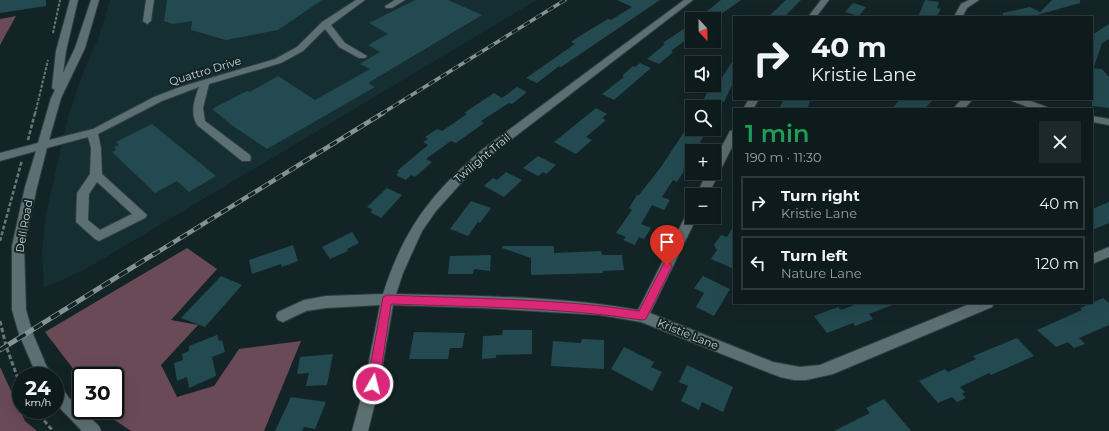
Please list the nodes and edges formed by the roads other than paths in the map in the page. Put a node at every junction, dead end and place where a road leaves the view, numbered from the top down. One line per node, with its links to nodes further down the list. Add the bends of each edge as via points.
1 (74, 0): 16 (street, Dell Road, via 60,51)
2 (95, 0): 16 (street, Dell Road, via 80,48)
3 (150, 0): 12 (street)
4 (361, 0): 13 (street, Quattro Drive)
5 (401, 0): 9 (street)
6 (689, 0): 31 (street, Twilight Trail, via 462,172 440,195 421,222 404,252)
7 (825, 0): 10 (street)
8 (976, 0): 11 (street, via 964,6)
9 (389, 6)
10 (813, 16)
11 (959, 16)
12 (147, 22)
13 (326, 24): 14 (street, via 342,45); 15 (street, Quattro Drive, via 290,56)
14 (362, 56)
15 (205, 83): 23 (street, Quattro Drive, via 158,100); 28 (street, via 198,107 201,123)
16 (56, 98): 25 (street, Dell Road)
17 (967, 100): 19 (street)
18 (1019, 100): 20 (street)
19 (959, 108)
20 (1040, 108)
21 (1093, 119): 22 (street)
22 (1109, 122)
23 (92, 132): 25 (street, Quattro Drive); 29 (street, via 96,148)
24 (733, 135): 27 (street)
25 (43, 144): 26 (street, Quattro Drive); 35 (street, Dell Road, via 18,246 19,310)
26 (0, 157)
27 (721, 157)
28 (246, 158)
29 (96, 175): 29 (street, via 141,215 99,236 82,222 83,193)
30 (688, 224): 34 (street)
31 (387, 300): 33 (street, Kristie Lane, via 326,302 304,306); 34 (street, Kristie Lane, via 559,306); 38 (street, Twilight Trail, via 373,384)
32 (983, 304): 34 (street, Kristie Lane, via 811,374 791,374 772,368)
33 (283, 316)
34 (642, 316)
35 (40, 367)
36 (64, 403): 37 (street)
37 (93, 431)
38 (360, 431)

